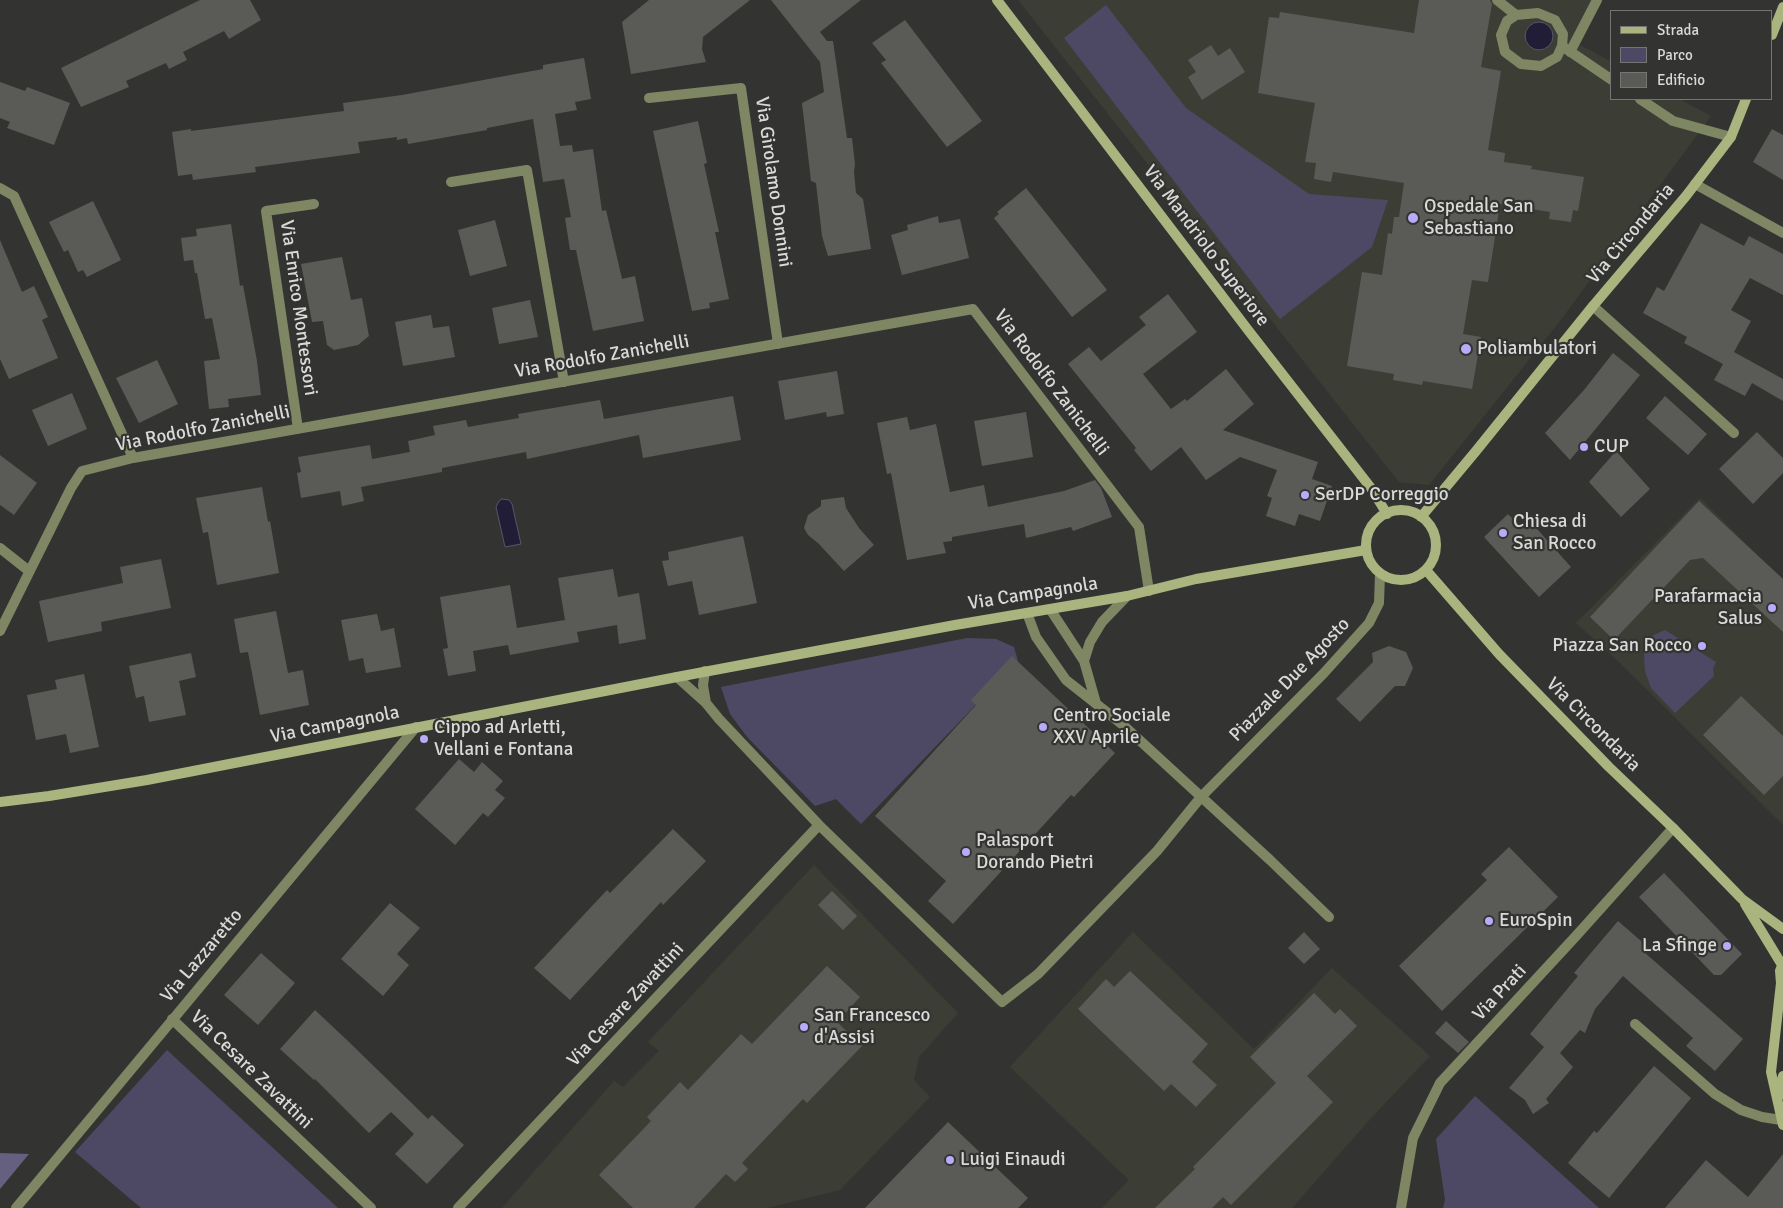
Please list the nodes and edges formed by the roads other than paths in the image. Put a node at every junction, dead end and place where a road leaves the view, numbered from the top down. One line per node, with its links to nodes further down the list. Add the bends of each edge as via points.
1 (997, 0): 24 (main road, Via Mandriolo Superiore, via 1371,488)
2 (1496, 0): 5 (street)
3 (1597, 0): 7 (street)
4 (1783, 7): 6 (main road)
5 (1516, 15): 7 (street, via 1538,13 1555,20 1563,34); 7 (street, via 1507,21 1501,34 1505,52 1521,64 1541,66)
6 (1773, 32)
7 (1566, 49): 8 (street)
8 (1610, 79)
9 (649, 98): 19 (street, Via Girolamo Donnini, via 741,88)
10 (1642, 100): 12 (street, via 1673,121)
11 (1746, 100): 12 (main road, Via Circondaria)
12 (1731, 136): 14 (main road, Via Circondaria)
13 (451, 182): 20 (street, via 526,170)
14 (1695, 184): 17 (street, Via Circondaria); 18 (main road, Via Circondaria)
15 (0, 188): 23 (street, via 14,196)
16 (314, 204): 21 (street, Via Enrico Montessori, via 266,211)
17 (1783, 233)
18 (1593, 306): 22 (street, Via Circondaria); 25 (main road, Via Circondaria)
19 (778, 344): 20 (street, Via Rodolfo Zanichelli); 31 (street, Via Rodolfo Zanichelli, via 973,309 1139,528)
20 (564, 382): 21 (street, Via Rodolfo Zanichelli)
21 (298, 429): 23 (street, Via Rodolfo Zanichelli)
22 (1734, 433)
23 (133, 458): 29 (street, Via Rodolfo Zanichelli, via 82,471)
24 (1387, 514): 25 (main road, via 1401,510); 27 (main road, via 1372,525)
25 (1421, 517): 28 (main road, via 1430,525 1436,542 1436,552)
26 (0, 548): 29 (street)
27 (1366, 550): 30 (main road); 31 (main road, Via Campagnola)
28 (1426, 570): 30 (main road, via 1417,577 1403,580); 45 (main road, Via Circondaria, via 1519,674)
29 (29, 571): 35 (street, Via Rodolfo Zanichelli)
30 (1380, 574): 42 (street, Piazzale Due Agosto, via 1379,603 1369,623)
31 (1149, 591): 32 (main road, Via Campagnola)
32 (1127, 596): 33 (main road, Via Campagnola); 36 (street, via 1102,622 1090,642)
33 (1050, 609): 34 (main road, Via Campagnola); 36 (street)
34 (1027, 613): 37 (main road, Via Campagnola); 40 (street, via 1036,637 1066,680)
35 (0, 631)
36 (1084, 661): 40 (street)
37 (705, 672): 38 (main road, Via Campagnola); 39 (street)
38 (676, 676): 39 (street); 41 (main road, Via Campagnola)
39 (706, 703): 44 (street)
40 (1096, 703): 42 (street)
41 (416, 727): 43 (main road, Via Campagnola, via 147,780); 51 (street, Via Lazzaretto)
42 (1201, 797): 44 (street, Piazzale Due Agosto, via 1157,851 1038,974 1002,1002); 47 (street)
43 (0, 802)
44 (819, 825): 58 (street, Via Cesare Zavattini)
45 (1673, 828): 46 (main road, Via Circondaria); 59 (street, Via Prati, via 1440,1083 1413,1138)
46 (1742, 899): 48 (main road, Via Circondaria); 49 (main road, Via Circondaria)
47 (1329, 917)
48 (1783, 929)
49 (1782, 964): 50 (main road, Via Circondaria)
50 (1782, 986): 54 (main road, Via Circondaria, via 1771,1072)
51 (172, 1019): 56 (street, Via Lazzaretto); 57 (street, Via Cesare Zavattini)
52 (1635, 1024): 55 (street, via 1715,1094 1741,1110)
53 (1783, 1076): 54 (main road, Via Circondaria)
54 (1778, 1101): 55 (main road, Via Circondaria)
55 (1782, 1122)
56 (16, 1208)
57 (371, 1208)
58 (458, 1208)
59 (1401, 1208)

